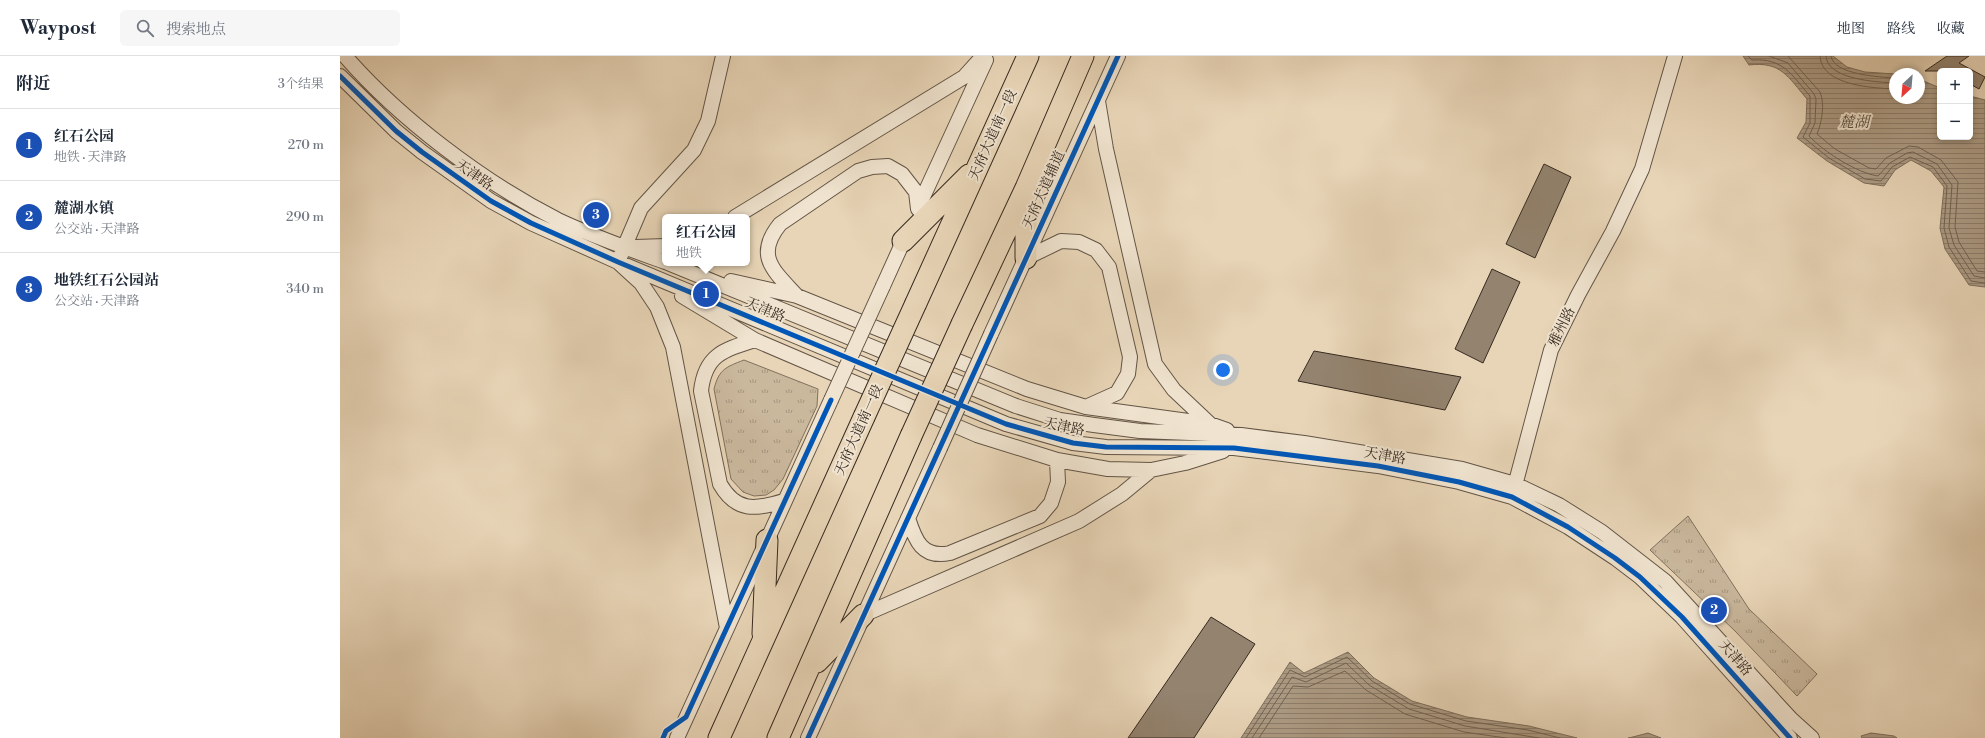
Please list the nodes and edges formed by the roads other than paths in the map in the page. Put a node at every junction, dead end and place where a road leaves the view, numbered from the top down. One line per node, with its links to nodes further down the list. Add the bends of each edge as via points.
1 (345, 56): 17 (street, 天津路, via 370,85 441,144 502,189 559,220)
2 (723, 56): 17 (street, via 708,121 694,150 642,208)
3 (983, 56): 14 (street, via 964,77)
4 (988, 56): 13 (street)
5 (1028, 56): 11 (highway, 天府大道南一段)
6 (1083, 56): 12 (highway)
7 (1118, 56): 10 (street, 天府大道辅道)
8 (1675, 56): 33 (street, 雅州路, via 1642,169 1551,350)
9 (340, 76): 20 (street, 天津路, via 396,131 491,201 531,223)
10 (1098, 101): 18 (street, 天府大道辅道); 27 (street, via 1106,149 1155,364 1174,390)
11 (978, 166): 15 (highway); 39 (highway, 天府大道南一段, bridge)
12 (1026, 188): 18 (highway); 40 (highway, bridge, via 911,436)
13 (918, 209): 15 (street); 24 (street, via 916,192 902,174 888,166 872,167 858,171 780,224 767,248 770,263)
14 (740, 214)
15 (904, 241): 34 (street, bridge)
16 (662, 246): 17 (street)
17 (625, 247): 19 (street, 天津路); 20 (street)
18 (1026, 258): 26 (street, via 1061,240 1079,242 1096,250 1109,267 1130,357 1128,374 1117,393); 35 (street, 天府大道辅道, bridge)
19 (662, 261)
20 (618, 262): 22 (street, 天津路); 38 (street, via 641,283 657,307 673,347)
21 (677, 266): 23 (street, 天津路)
22 (647, 274): 25 (street); 29 (street, 天津路, via 1006,424 1041,435 1073,443 1106,447)
23 (698, 274): 24 (street); 28 (street, 天津路, via 1016,406 1060,420 1140,431)
24 (797, 296): 26 (street, via 1027,389)
25 (755, 340): 31 (street, via 977,435); 34 (street, via 726,349 716,356 702,376 701,391 720,484 727,496 741,506 754,508)
26 (1086, 407): 27 (street)
27 (1210, 424): 28 (street)
28 (1241, 435): 30 (street, 天津路)
29 (1234, 448): 30 (street, 天津路); 32 (street)
30 (1286, 448): 33 (street, 天津路)
31 (1057, 460): 32 (street, via 1108,469); 35 (street, via 1058,482 1051,503 1040,516 950,553 939,555 928,552 915,540)
32 (1151, 470): 37 (street, via 1122,494 1079,521)
33 (1513, 490): 41 (street, 天津路, via 1640,577 1682,617)
34 (784, 501): 36 (street)
35 (908, 518): 37 (street, 天府大道辅道)
36 (767, 540): 38 (street); 39 (highway)
37 (863, 615): 40 (highway); 45 (street, 天府大道辅道)
38 (727, 628): 42 (street)
39 (762, 644): 43 (highway, 天府大道南一段)
40 (807, 673): 44 (highway)
41 (1788, 733): 46 (street, 天津路)
42 (677, 738)
43 (719, 738)
44 (778, 738)
45 (808, 738)
46 (1812, 738)

